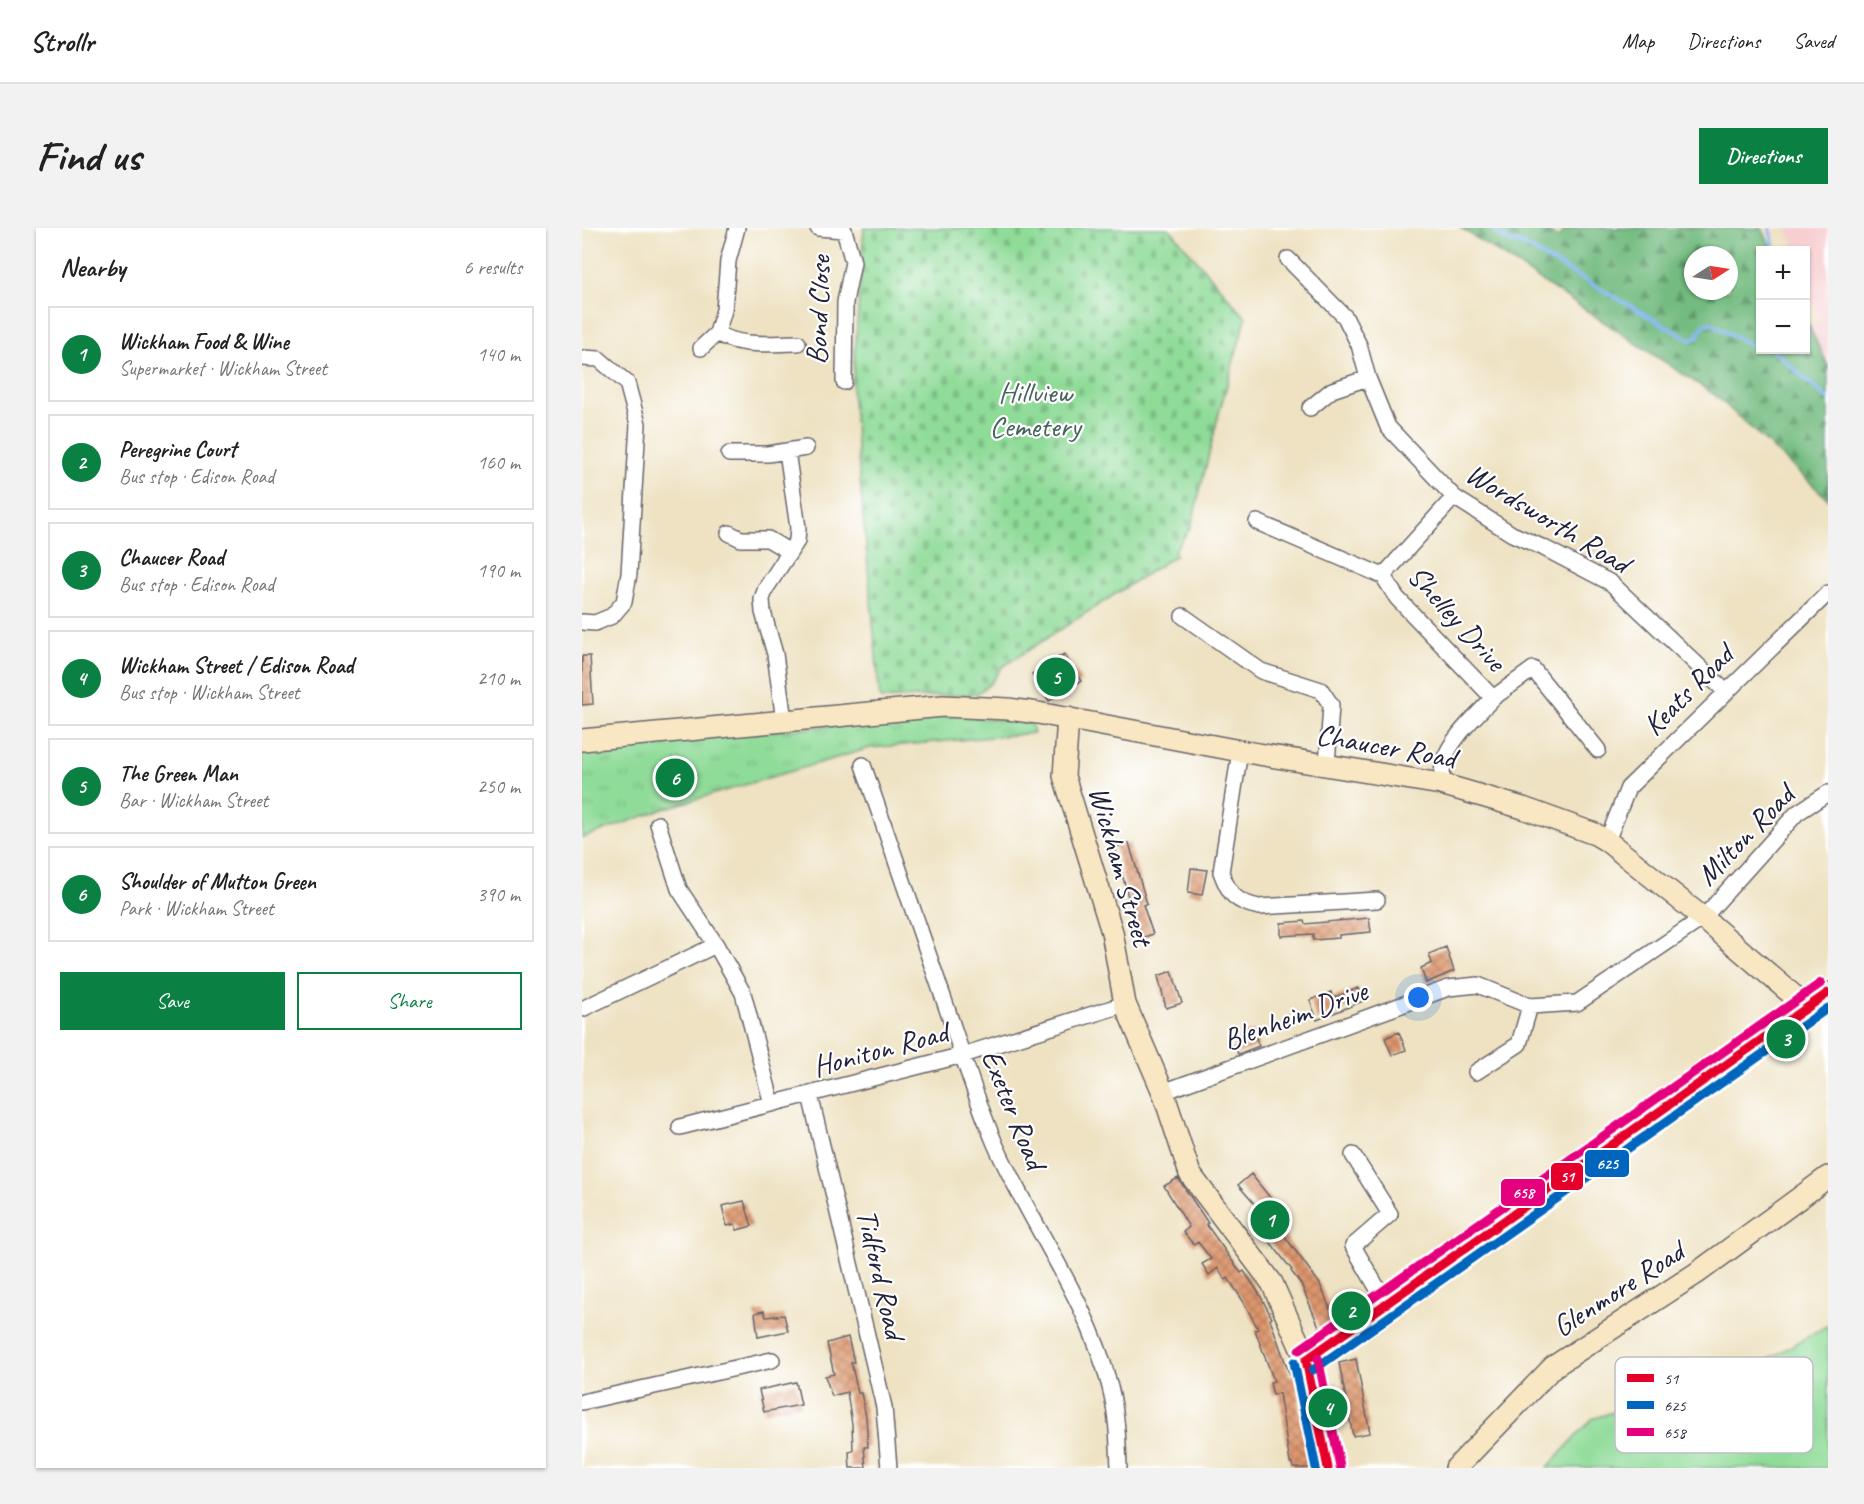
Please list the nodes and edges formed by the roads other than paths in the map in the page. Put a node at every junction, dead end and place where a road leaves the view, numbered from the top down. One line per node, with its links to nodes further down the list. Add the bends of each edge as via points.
1 (737, 228): 5 (street)
2 (818, 228): 3 (street, Bond Close)
3 (844, 229): 10 (street, Bond Close, via 853,262 845,302)
4 (1288, 259): 9 (street, Wordsworth Road, via 1345,316 1359,345)
5 (717, 333): 6 (street, via 727,340 748,344); 7 (street)
6 (798, 343)
7 (701, 348)
8 (582, 358): 22 (street, via 599,359 627,383 638,424 624,602 612,616 596,623)
9 (1368, 378): 11 (street, via 1332,390); 15 (street, Wordsworth Road, via 1388,427)
10 (844, 382)
11 (1310, 408)
12 (806, 448): 13 (street)
13 (787, 452): 14 (street); 18 (street, via 798,528 797,541)
14 (729, 454)
15 (1454, 497): 19 (street, Shelley Drive); 23 (street, Wordsworth Road, via 1512,534 1611,583)
16 (1257, 522): 19 (street)
17 (729, 533): 18 (street, via 741,538 768,539)
18 (790, 552): 26 (street, via 762,598 780,681)
19 (1383, 576): 24 (street, Shelley Drive, via 1397,598)
20 (1828, 593): 23 (street, Keats Road)
21 (1183, 616): 31 (street, via 1261,671 1321,690 1331,705)
22 (582, 622)
23 (1725, 691): 35 (street, Keats Road, via 1628,788)
24 (1493, 698): 28 (street, via 1533,669); 32 (street, Shelley Drive, via 1448,752)
25 (1068, 718): 26 (street, via 1008,709 943,706); 29 (street, Chaucer Road); 40 (street, Wickham Street, via 1064,776 1112,932)
26 (784, 721): 27 (street)
27 (582, 740)
28 (1598, 750)
29 (1240, 751): 31 (street, Chaucer Road); 36 (street, via 1221,872 1227,889 1243,904 1259,907)
30 (863, 765): 44 (street, Exeter Road)
31 (1327, 765): 32 (street, Chaucer Road)
32 (1441, 784): 35 (street, Chaucer Road, via 1523,808)
33 (1828, 793): 37 (street, Milton Road, via 1797,813)
34 (658, 824): 38 (street, via 679,889)
35 (1606, 841): 37 (street, Chaucer Road)
36 (1377, 900)
37 (1704, 918): 41 (street, Blenheim Drive, via 1577,1002); 42 (street, Chaucer Road)
38 (716, 945): 43 (street); 48 (street, via 743,993)
39 (1828, 993): 42 (street)
40 (1125, 1004): 44 (street, Honiton Road); 46 (street, Wickham Street)
41 (1530, 1006): 45 (street, via 1519,1044); 46 (street, Blenheim Drive, via 1478,985 1448,988)
42 (1807, 1007): 52 (street)
43 (582, 1009)
44 (963, 1055): 47 (street, Honiton Road); 57 (street, Exeter Road, via 996,1145 1098,1346 1111,1389)
45 (1476, 1072)
46 (1163, 1092): 54 (street, Wickham Street, via 1190,1174 1272,1283)
47 (810, 1095): 48 (street, Honiton Road); 56 (street, Tidford Road, via 884,1407)
48 (772, 1104): 49 (street, Honiton Road)
49 (680, 1127)
50 (1353, 1155): 52 (street, via 1390,1214 1353,1246)
51 (1828, 1177): 59 (street, Glenmore Road, via 1697,1273 1553,1367)
52 (1386, 1304): 54 (street)
53 (772, 1360): 55 (street)
54 (1306, 1360): 58 (street, Wickham Street)
55 (582, 1402)
56 (889, 1468)
57 (1119, 1468)
58 (1328, 1468)
59 (1456, 1468)

